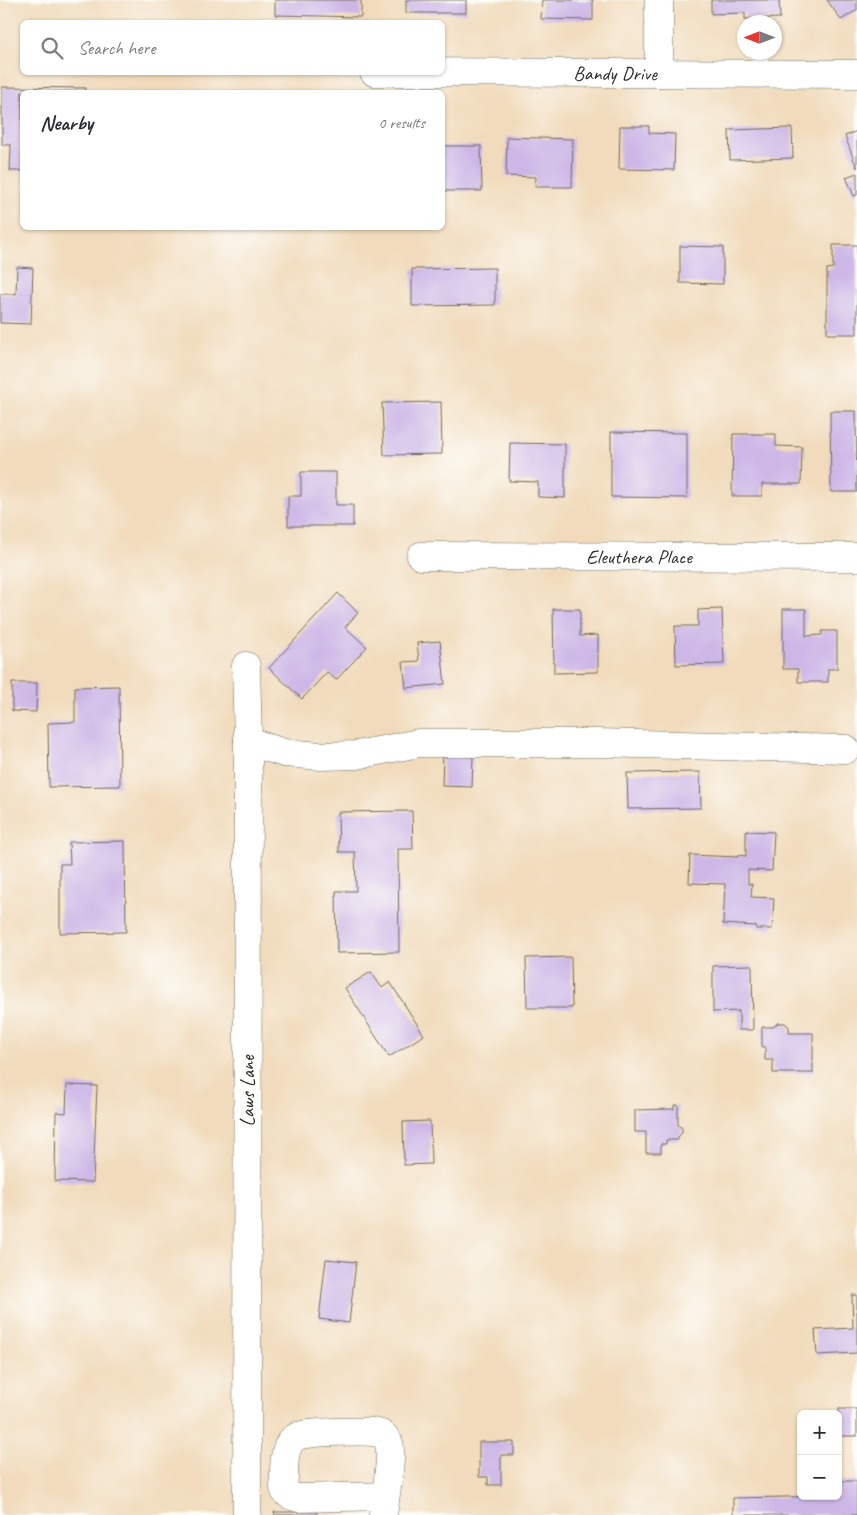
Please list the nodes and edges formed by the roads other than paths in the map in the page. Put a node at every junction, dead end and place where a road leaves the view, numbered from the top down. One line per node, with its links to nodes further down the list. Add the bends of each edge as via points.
1 (659, 0): 3 (street)
2 (445, 72): 3 (street, Bandy Drive)
3 (659, 73): 4 (street, Bandy Drive)
4 (857, 74)
5 (420, 556): 6 (street, Eleuthera Place)
6 (857, 557)
7 (246, 666): 8 (street, Laws Lane)
8 (248, 741): 9 (street, via 284,752 321,756 357,755 419,743 597,743); 10 (street, Laws Lane)
9 (846, 749)
10 (247, 1515)

